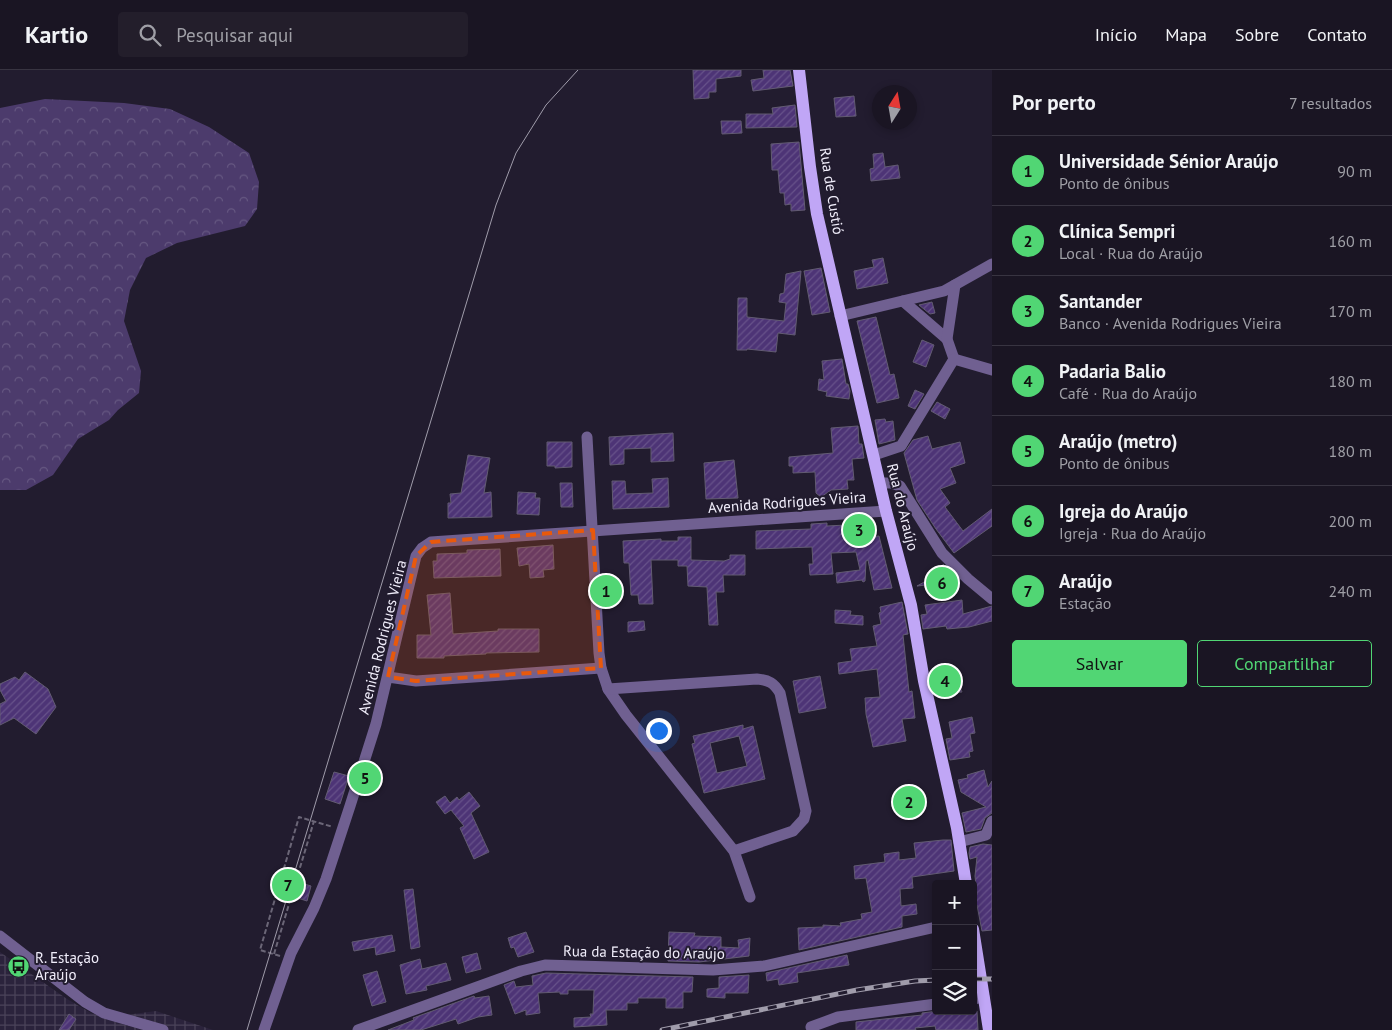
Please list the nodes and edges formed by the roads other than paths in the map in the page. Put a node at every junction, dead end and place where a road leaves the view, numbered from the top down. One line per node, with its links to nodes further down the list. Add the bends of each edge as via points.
1 (799, 70): 5 (main road, Rua de Custió, via 817,214)
2 (992, 264): 3 (street)
3 (955, 285): 4 (street); 6 (street)
4 (903, 301): 5 (street); 6 (street)
5 (840, 316): 10 (main road, Rua do Araújo)
6 (947, 339): 7 (street)
7 (954, 359): 8 (street); 10 (street, via 901,446)
8 (992, 370)
9 (587, 437): 13 (street)
10 (874, 455): 11 (main road, Rua do Araújo)
11 (880, 483): 12 (main road, Rua do Araújo); 14 (street, via 900,486 942,553)
12 (886, 511): 13 (street, Avenida Rodrigues Vieira); 19 (main road, Rua do Araújo, via 911,605)
13 (593, 530): 15 (street); 16 (street, Avenida Rodrigues Vieira, via 431,542 422,548 416,556)
14 (992, 599)
15 (601, 668): 16 (street, via 416,681); 17 (street)
16 (388, 677): 31 (street, Avenida Rodrigues Vieira, via 342,830 314,908 289,959)
17 (608, 689): 20 (street); 20 (street, via 758,680 768,680 775,686 780,693 806,811 804,819 793,831)
18 (992, 821): 19 (street, via 986,835)
19 (959, 842): 21 (main road, Rua do Araújo)
20 (734, 851): 22 (street)
21 (965, 880)
22 (750, 897)
23 (932, 928): 32 (street, Rua da Estação do Araújo, via 764,966 713,970 545,965)
24 (0, 936): 29 (street, via 85,1002 104,1013)
25 (977, 954): 26 (main road)
26 (980, 995): 33 (main road)
27 (932, 1005): 28 (street, via 838,1017)
28 (811, 1027)
29 (148, 1028): 30 (street)
30 (163, 1030)
31 (264, 1030)
32 (358, 1030)
33 (989, 1030)

